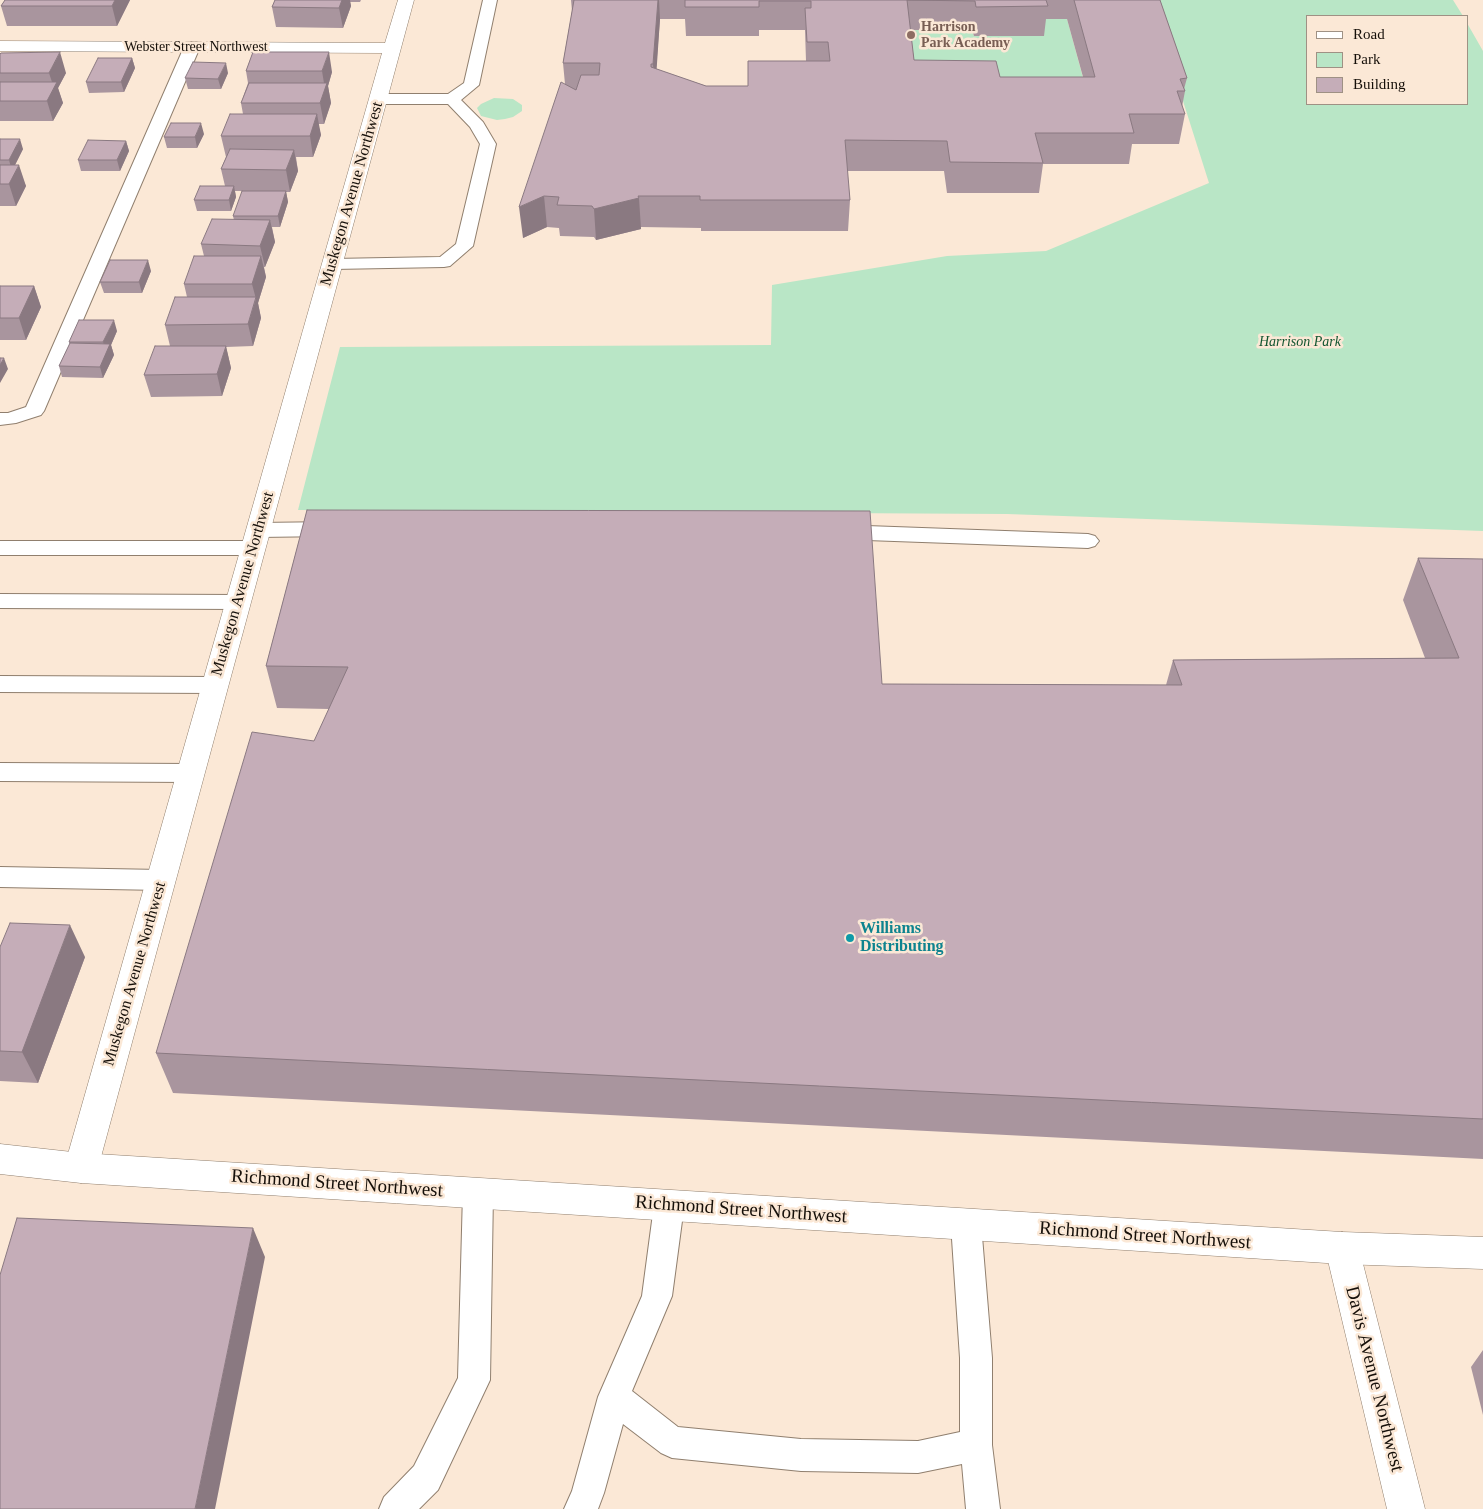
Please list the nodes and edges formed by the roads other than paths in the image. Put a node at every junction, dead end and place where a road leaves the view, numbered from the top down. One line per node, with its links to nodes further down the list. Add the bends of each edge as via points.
1 (406, 0): 5 (street, Muskegon Avenue Northwest)
2 (490, 0): 7 (lane, via 471,85)
3 (0, 46): 4 (street, Webster Street Northwest)
4 (192, 47): 5 (street, Webster Street Northwest); 9 (lane, via 34,412 9,419)
5 (392, 48): 6 (street, Muskegon Avenue Northwest)
6 (378, 99): 7 (lane); 8 (street, Muskegon Avenue Northwest)
7 (452, 99): 8 (lane, via 477,125 488,144 464,246 444,262)
8 (332, 264): 12 (street, Muskegon Avenue Northwest)
9 (0, 418)
10 (357, 529): 12 (lane)
11 (817, 532): 13 (lane)
12 (256, 539): 14 (lane); 16 (street, Muskegon Avenue Northwest)
13 (1088, 541)
14 (0, 548)
15 (0, 601): 16 (lane)
16 (239, 602): 18 (street, Muskegon Avenue Northwest)
17 (0, 684): 18 (lane)
18 (215, 685): 20 (street, Muskegon Avenue Northwest)
19 (0, 772): 20 (lane)
20 (191, 772): 22 (street, Muskegon Avenue Northwest)
21 (0, 877): 22 (lane)
22 (162, 880): 24 (street, Muskegon Avenue Northwest)
23 (0, 1159): 24 (street, Richmond Street Northwest)
24 (81, 1168): 25 (street, Richmond Street Northwest)
25 (478, 1193): 26 (street, Richmond Street Northwest); 33 (lane, via 474,1380 426,1478)
26 (669, 1206): 27 (street, Richmond Street Northwest); 30 (lane, via 657,1296)
27 (966, 1224): 28 (street, Richmond Street Northwest); 31 (lane, via 976,1358)
28 (1342, 1248): 29 (street, Richmond Street Northwest); 35 (street, Davis Avenue Northwest)
29 (1483, 1253)
30 (614, 1398): 31 (lane, via 672,1442 802,1455 918,1457); 32 (lane)
31 (976, 1445): 34 (lane)
32 (588, 1504)
33 (396, 1509)
34 (983, 1509)
35 (1406, 1509)

